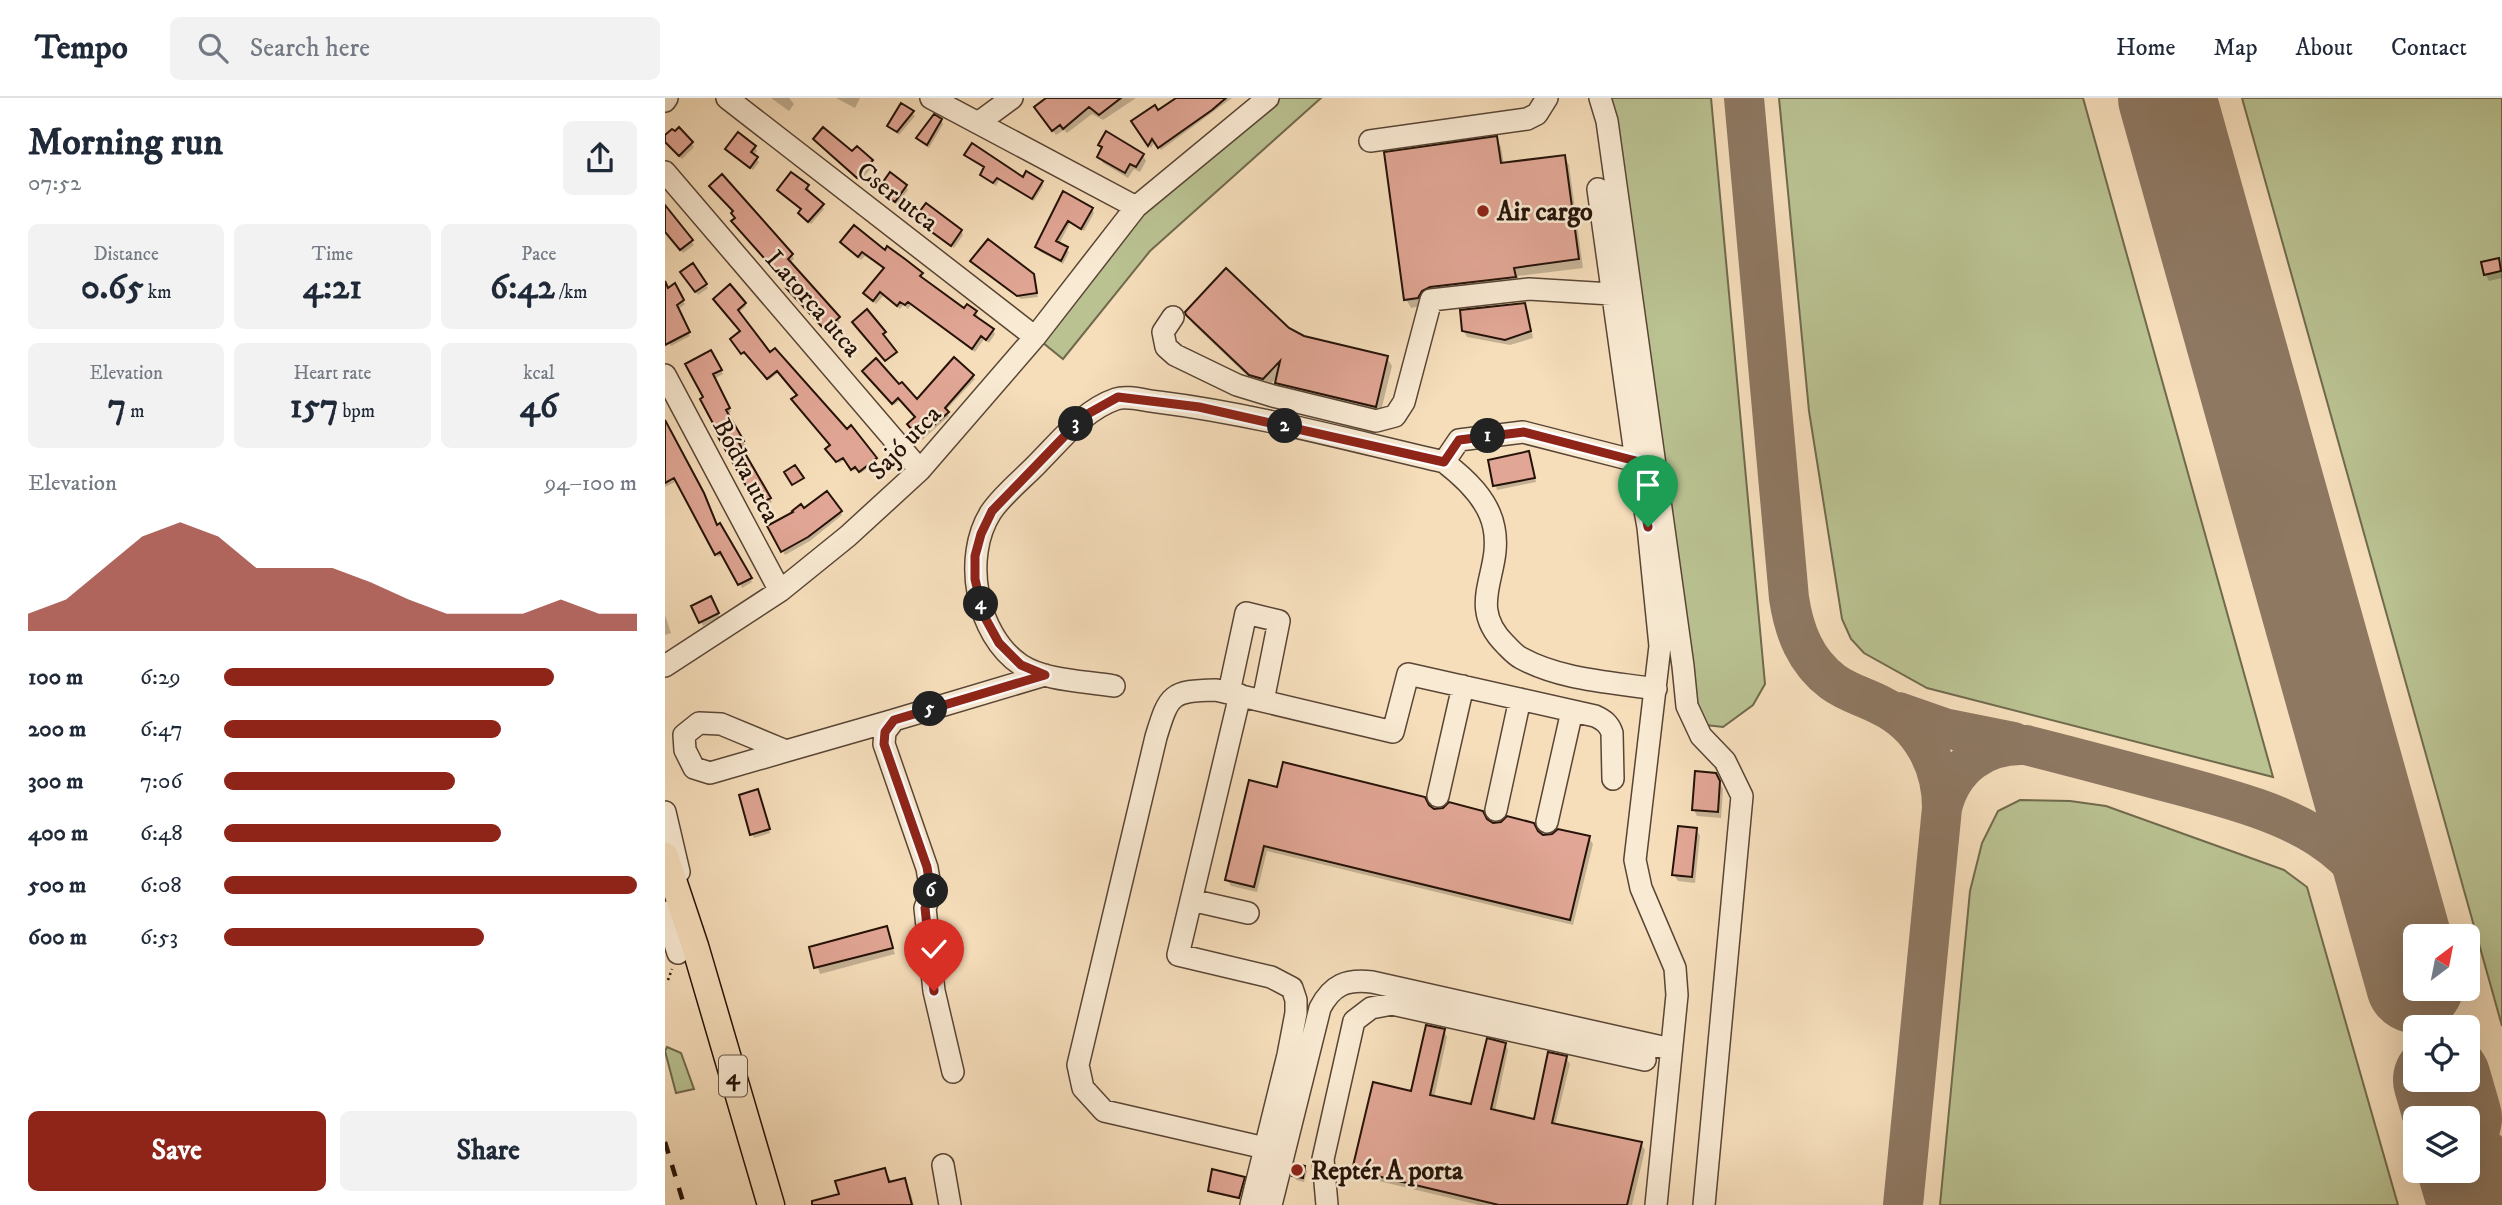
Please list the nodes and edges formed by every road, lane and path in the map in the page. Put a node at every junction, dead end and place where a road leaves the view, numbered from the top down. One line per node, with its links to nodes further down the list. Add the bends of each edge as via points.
1 (727, 98): 14 (street, Cser utca)
2 (931, 98): 7 (street)
3 (1012, 98): 7 (street)
4 (1268, 98): 11 (street, Sajó utca)
5 (1547, 98): 8 (street, via 1527,120)
6 (1600, 98): 54 (street, via 1633,295 1687,706 1701,736 1725,761 1742,796)
7 (978, 123): 11 (street)
8 (1370, 141)
9 (665, 172): 18 (street, Latorca utca)
10 (1598, 189): 12 (street)
11 (1136, 207): 14 (street, Sajó utca)
12 (1611, 294): 13 (street, via 1529,289 1431,300 1404,402 1395,416 1376,421 1237,385 1175,355 1166,347 1163,332); 16 (street)
13 (1173, 317)
14 (1035, 337): 18 (street, Sajó utca)
15 (665, 375): 19 (street, Bódva utca)
16 (1636, 461): 17 (street, via 1524,432 1459,440); 24 (street, via 1658,610)
17 (1444, 462): 21 (street, via 1199,407 1118,397 1084,416 992,511 975,556 983,614 999,643 1021,665); 24 (street, via 1466,478 1495,528 1486,615 1496,635 1518,657 1558,673)
18 (919, 470): 19 (street, Sajó utca)
19 (780, 591): 20 (street, Sajó utca)
20 (665, 666)
21 (1045, 675): 22 (street); 29 (street)
22 (1114, 686)
23 (1463, 686): 26 (street); 27 (street, via 1408,674 1393,732); 32 (street)
24 (1655, 689): 42 (street, via 1635,860 1641,888 1675,968)
25 (1234, 694): 27 (street); 27 (street, via 1246,613 1279,621); 38 (street); 45 (street, via 1190,691 1166,704 1078,1065 1083,1088 1104,1111)
26 (1520, 699): 28 (street); 33 (street)
27 (1263, 701)
28 (1572, 711): 31 (street, via 1595,716 1610,726); 35 (street)
29 (894, 720): 30 (street); 44 (street, via 885,732 884,744 927,867 931,892 925,908 934,991)
30 (786, 751)
31 (1613, 779)
32 (1437, 796)
33 (1496, 810)
34 (665, 812): 41 (street)
35 (1547, 822)
36 (665, 856): 41 (main road, 4)
37 (665, 886): 41 (main road, 4)
38 (1191, 900): 40 (street); 45 (street, via 1178,955 1271,977 1292,988 1296,1000)
39 (665, 912): 41 (street)
40 (1248, 913)
41 (686, 949): 47 (main road, 4); 48 (main road, 4)
42 (1671, 1049): 51 (street, via 1372,982 1347,981 1331,991 1320,1008); 53 (street)
43 (1645, 1060): 52 (street, via 1392,1004 1371,1008 1354,1021 1323,1159)
44 (953, 1072)
45 (1265, 1148): 50 (street)
46 (943, 1165): 49 (street)
47 (755, 1205)
48 (771, 1205)
49 (950, 1205)
50 (1251, 1205)
51 (1271, 1205)
52 (1327, 1205)
53 (1656, 1205)
54 (1704, 1205)

